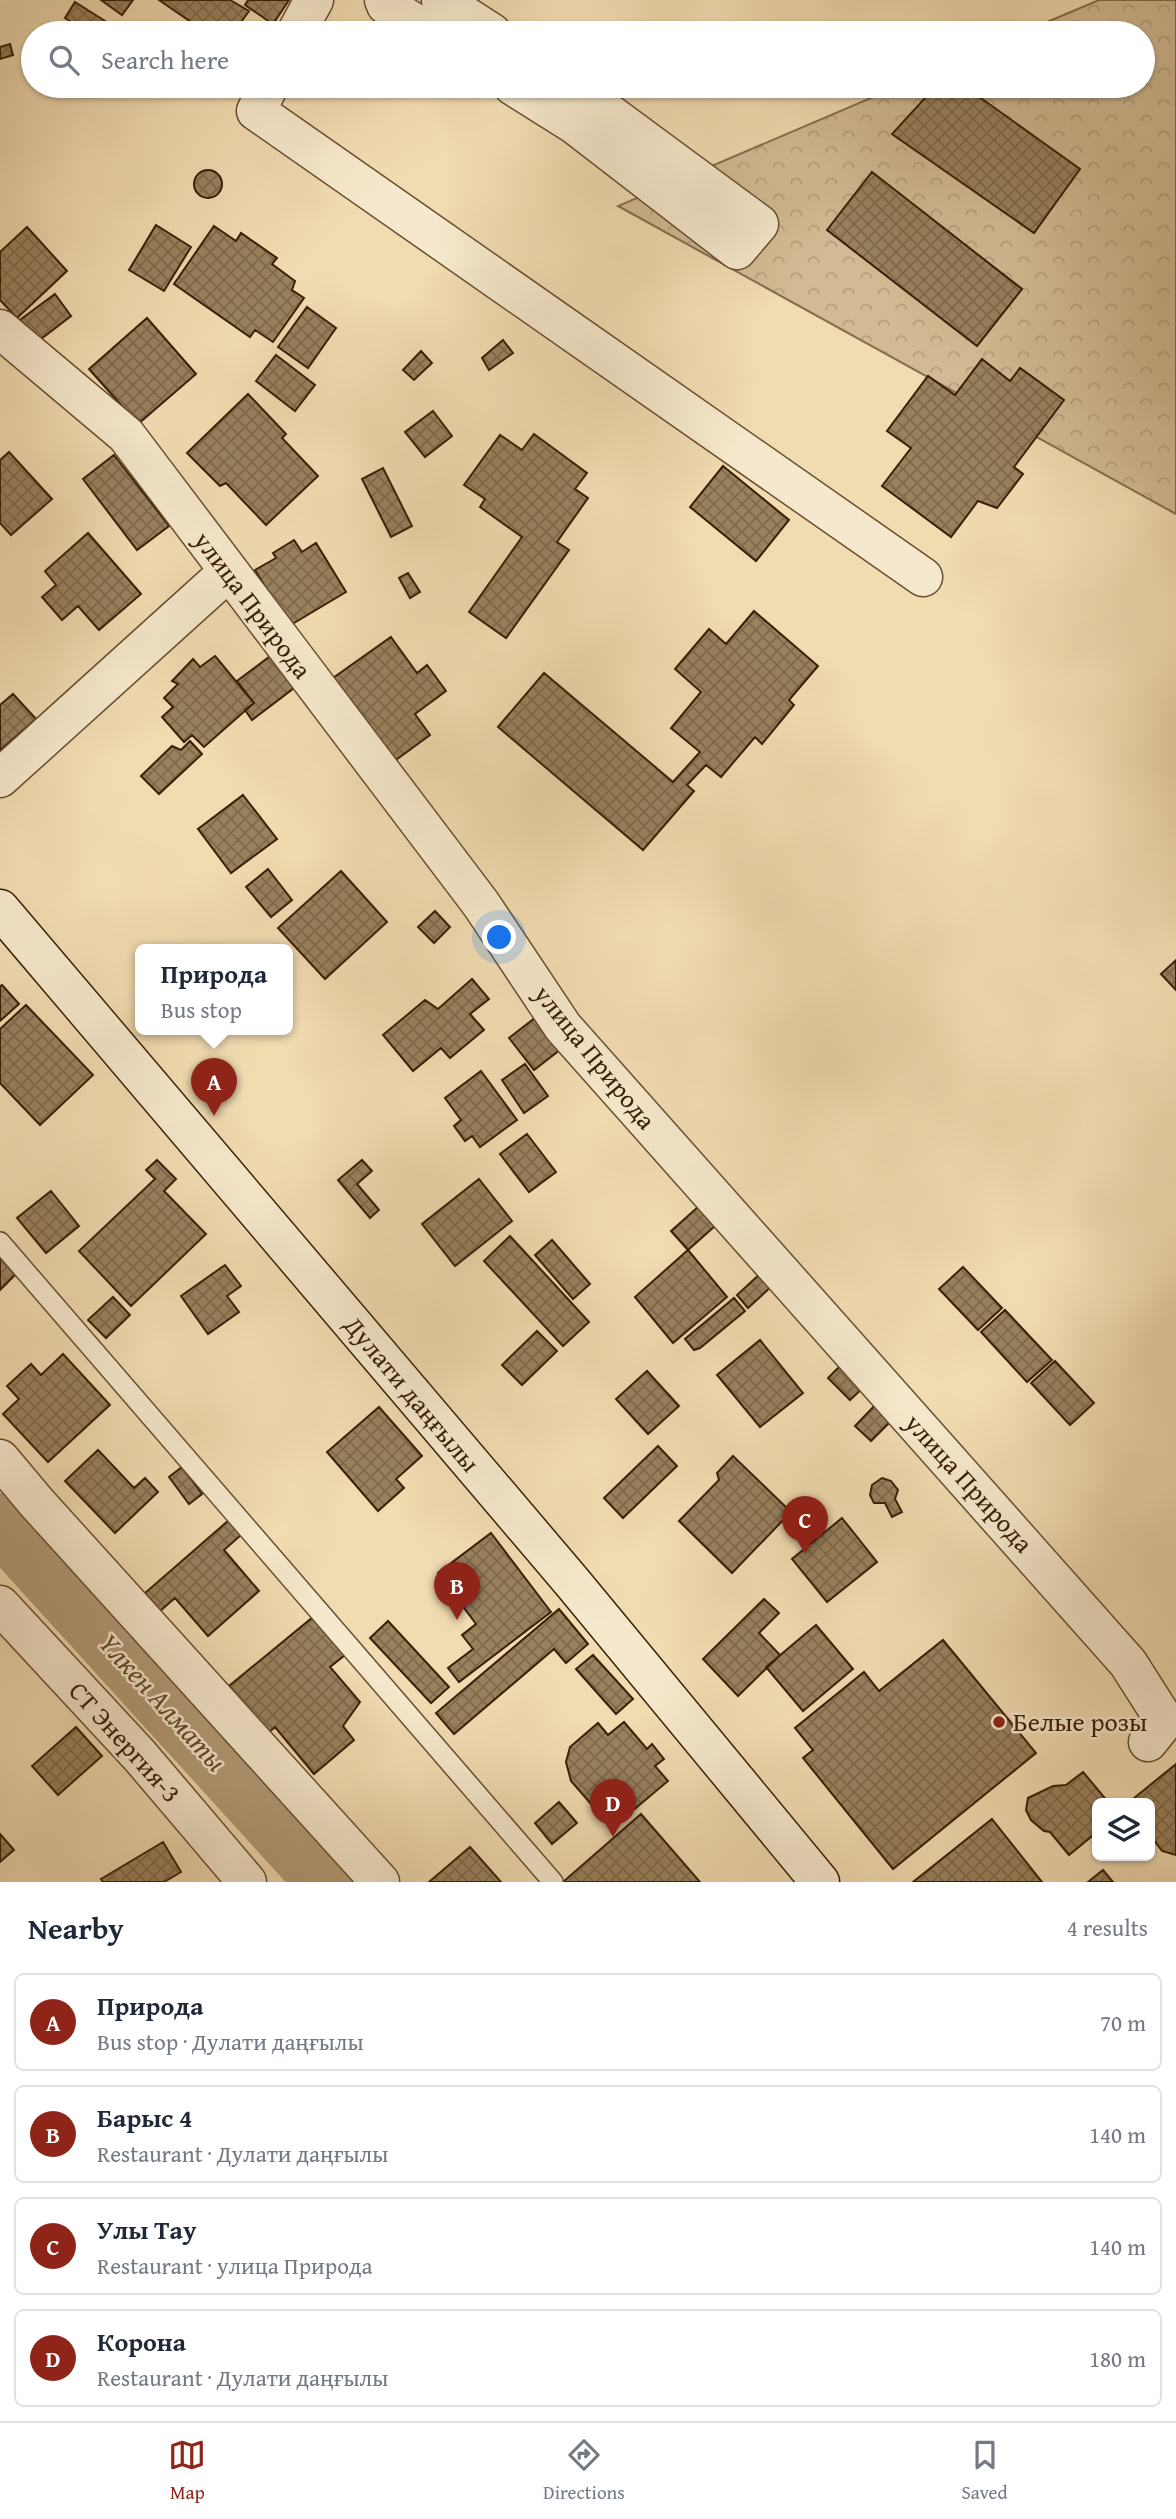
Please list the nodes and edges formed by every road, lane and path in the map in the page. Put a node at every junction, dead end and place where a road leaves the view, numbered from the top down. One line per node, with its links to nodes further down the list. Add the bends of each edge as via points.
1 (314, 0): 4 (street)
2 (384, 0): 5 (street)
3 (441, 0): 6 (street)
4 (303, 21)
5 (412, 21)
6 (473, 21)
7 (263, 98): 12 (street, via 256,111)
8 (532, 98): 9 (street, via 575,125 737,250 759,223)
9 (588, 98)
10 (0, 329): 11 (street, улица Природа, via 126,435)
11 (228, 572): 13 (street); 18 (street, улица Природа, via 481,904 563,1027 1128,1663 1165,1721)
12 (923, 577)
13 (0, 778)
14 (0, 909): 22 (street, Дулати даңғылы, via 572,1582)
15 (0, 1242): 21 (lane)
16 (0, 1459): 20 (street)
17 (0, 1605): 19 (street, СТ Энергия-3, via 140,1756)
18 (1148, 1742)
19 (247, 1882)
20 (380, 1882)
21 (553, 1882)
22 (820, 1882)

